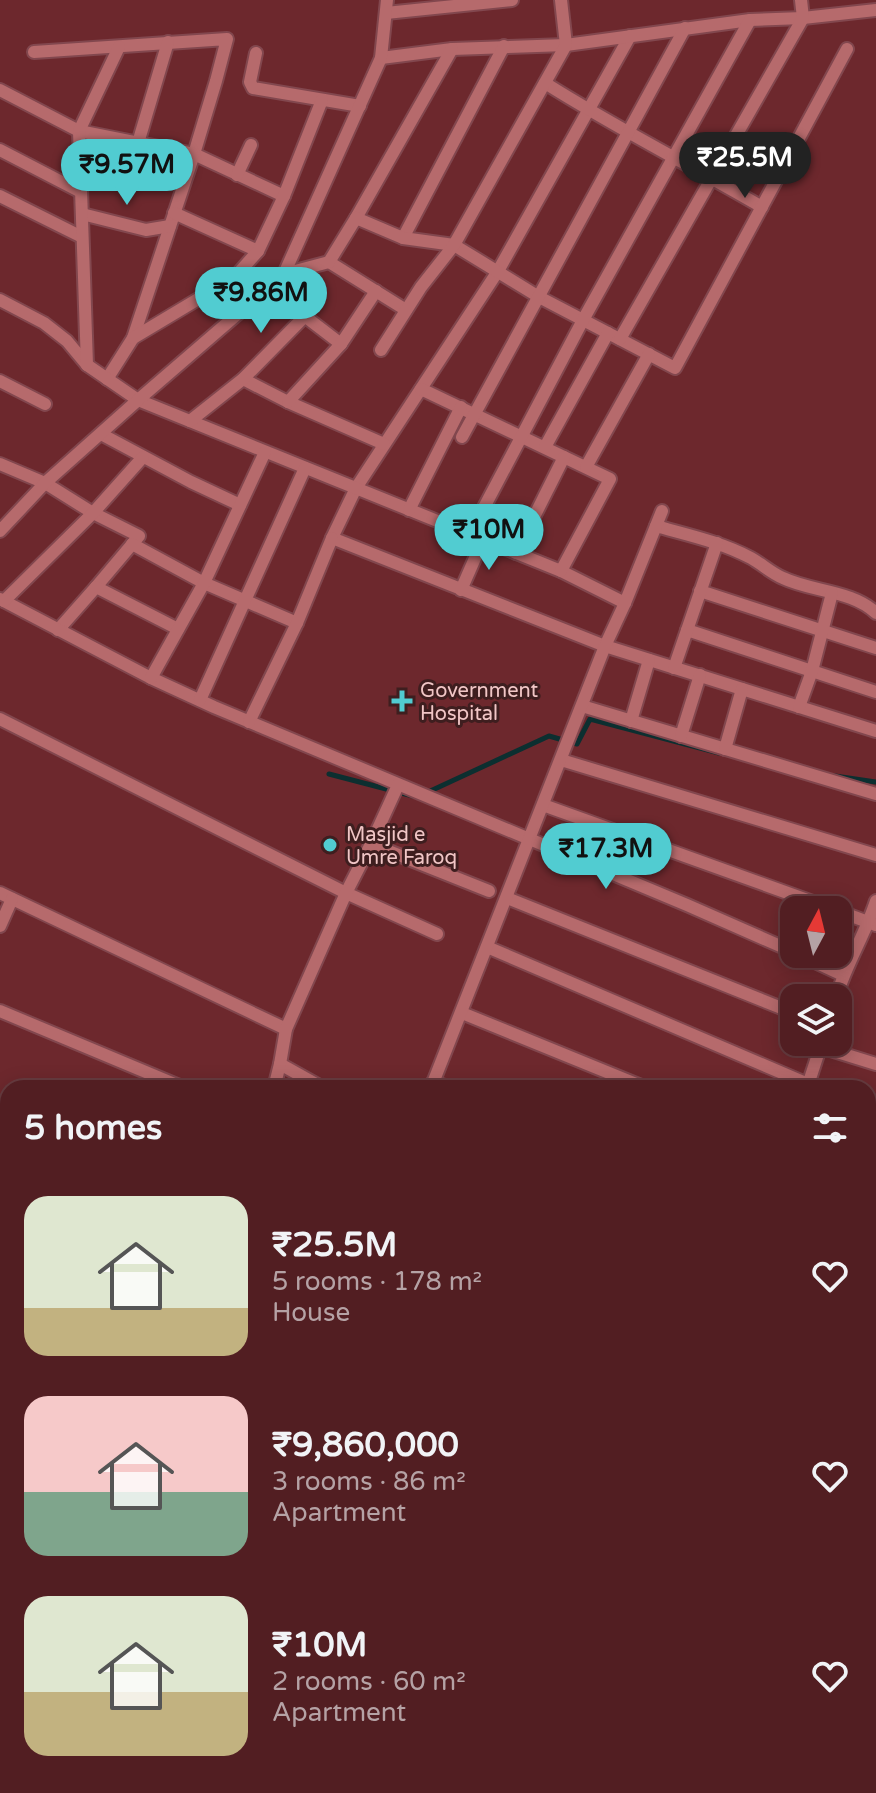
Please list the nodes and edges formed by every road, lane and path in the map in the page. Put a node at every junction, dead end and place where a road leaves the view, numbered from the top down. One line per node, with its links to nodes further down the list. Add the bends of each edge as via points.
1 (512, 0): 4 (street)
2 (561, 0): 11 (street)
3 (801, 0): 6 (street)
4 (387, 6): 18 (street)
5 (876, 10): 6 (street)
6 (803, 18): 7 (street); 32 (street)
7 (750, 20): 8 (street); 30 (street)
8 (685, 28): 9 (street); 25 (street)
9 (630, 36): 11 (street); 23 (street)
10 (168, 42): 13 (street); 26 (street); 29 (street, via 227,39)
11 (566, 45): 12 (street); 19 (street)
12 (504, 46): 14 (street); 42 (street)
13 (119, 47): 16 (street); 24 (street)
14 (452, 49): 18 (street); 39 (street)
15 (847, 49): 36 (street)
16 (34, 52)
17 (256, 53): 21 (street, via 253,88)
18 (381, 58): 22 (street)
19 (545, 83): 23 (street); 43 (street)
20 (0, 90): 24 (street)
21 (322, 100): 22 (street); 35 (street)
22 (360, 106): 47 (street)
23 (588, 110): 25 (street); 46 (street)
24 (79, 131): 26 (street); 33 (street)
25 (628, 132): 30 (street); 50 (street)
26 (138, 143): 29 (street)
27 (251, 145): 31 (street)
28 (0, 150): 33 (street)
29 (194, 154): 31 (street); 37 (street)
30 (674, 156): 32 (street); 54 (street)
31 (237, 175): 35 (street)
32 (712, 178): 36 (street); 57 (street)
33 (81, 192): 38 (street)
34 (0, 196): 41 (street)
35 (284, 196): 44 (street)
36 (762, 207): 60 (street, via 675,368)
37 (174, 213): 40 (street); 44 (street)
38 (82, 214): 40 (street, via 146,230); 41 (street)
39 (356, 218): 42 (street); 45 (street)
40 (170, 226): 56 (street)
41 (82, 237): 61 (street)
42 (403, 238): 43 (street)
43 (454, 245): 46 (street); 52 (street)
44 (258, 251): 56 (street, via 235,277)
45 (329, 262): 47 (street); 49 (street)
46 (498, 271): 50 (street); 65 (street)
47 (284, 274): 48 (street)
48 (268, 288): 53 (street); 66 (street)
49 (376, 291): 52 (street); 58 (street)
50 (539, 297): 54 (street); 70 (street)
51 (0, 300): 61 (street, via 44,323)
52 (406, 310): 59 (street)
53 (305, 316): 58 (street); 63 (street)
54 (583, 320): 55 (street); 73 (street)
55 (608, 333): 57 (street); 76 (street)
56 (133, 338): 62 (street)
57 (620, 339): 60 (street)
58 (341, 344): 67 (street)
59 (381, 350)
60 (649, 354): 81 (street)
61 (87, 365): 62 (street)
62 (107, 379): 66 (street)
63 (243, 379): 67 (street); 71 (street)
64 (0, 381): 68 (street)
65 (421, 389): 69 (street); 75 (street)
66 (138, 400): 71 (street); 72 (street)
67 (288, 402): 75 (street)
68 (45, 404)
69 (461, 407): 70 (street); 86 (street)
70 (475, 413): 73 (street); 74 (street)
71 (190, 421): 77 (street)
72 (101, 434): 78 (street); 83 (street)
73 (522, 436): 76 (street); 91 (street)
74 (462, 437)
75 (384, 444): 84 (street)
76 (545, 447): 79 (street)
77 (265, 452): 82 (street); 85 (street)
78 (143, 457): 85 (street); 88 (street)
79 (564, 457): 81 (street); 96 (street)
80 (0, 464): 83 (street)
81 (586, 467): 97 (street, via 610,479)
82 (305, 468): 84 (street); 104 (street)
83 (45, 483): 88 (street); 90 (street)
84 (356, 488): 86 (street); 92 (street)
85 (240, 505): 98 (street)
86 (409, 510): 91 (street)
87 (662, 511): 89 (street)
88 (93, 513): 95 (street, via 139,536); 103 (street)
89 (656, 526): 94 (street); 105 (street)
90 (0, 531)
91 (470, 534): 93 (street)
92 (332, 538): 100 (street); 107 (street)
93 (483, 540): 96 (street); 100 (street)
94 (717, 543): 101 (street); 102 (street, via 783,578)
95 (132, 544): 98 (street); 99 (street)
96 (516, 553): 97 (street)
97 (561, 571): 105 (street)
98 (204, 583): 104 (street); 108 (street)
99 (96, 587): 108 (street); 110 (street)
100 (461, 590): 112 (street)
101 (700, 591): 109 (street); 111 (street)
102 (832, 593): 106 (street); 109 (street)
103 (2, 600): 110 (street)
104 (245, 601): 107 (street); 121 (street)
105 (625, 603): 112 (street)
106 (876, 613)
107 (297, 623): 126 (street)
108 (178, 629): 118 (street)
109 (822, 629): 113 (street); 116 (street)
110 (58, 630): 118 (street)
111 (687, 630): 115 (street); 116 (street)
112 (605, 646): 114 (street); 122 (street)
113 (876, 648)
114 (649, 660): 115 (street); 125 (street)
115 (674, 668): 117 (street)
116 (812, 671): 120 (street); 123 (street)
117 (700, 675): 119 (street); 128 (street)
118 (151, 678): 121 (street)
119 (742, 689): 123 (street); 129 (street)
120 (876, 692)
121 (200, 700): 126 (street)
122 (582, 706): 125 (street); 130 (street)
123 (799, 707): 127 (street)
124 (0, 719): 138 (street)
125 (631, 721): 128 (street)
126 (249, 722): 131 (street)
127 (876, 731)
128 (681, 736): 129 (street)
129 (725, 749): 132 (street)
130 (563, 754): 133 (street); 136 (street)
131 (397, 787): 134 (street); 135 (street)
132 (876, 794)
133 (543, 805): 134 (street); 140 (street)
134 (529, 839): 141 (street); 147 (street)
135 (371, 844): 137 (street); 138 (street)
136 (876, 855)
137 (489, 891)
138 (346, 893): 146 (street); 155 (street)
139 (6, 896): 145 (street); 155 (street)
140 (797, 896)
141 (507, 898): 148 (street); 152 (street)
142 (876, 901): 144 (street)
143 (852, 916): 144 (street)
144 (873, 924): 150 (street)
145 (0, 926)
146 (437, 934)
147 (780, 946)
148 (487, 947): 154 (street); 165 (street)
149 (828, 968): 150 (street)
150 (843, 975): 151 (street)
151 (840, 984)
152 (780, 1007)
153 (0, 1011): 160 (street)
154 (462, 1013): 163 (street); 164 (street)
155 (286, 1029): 158 (street)
156 (852, 1055): 159 (street)
157 (817, 1056): 166 (street)
158 (280, 1064): 161 (street); 162 (street)
159 (876, 1064)
160 (165, 1080)
161 (276, 1080)
162 (309, 1080)
163 (434, 1080)
164 (626, 1080)
165 (793, 1080)
166 (809, 1080)

